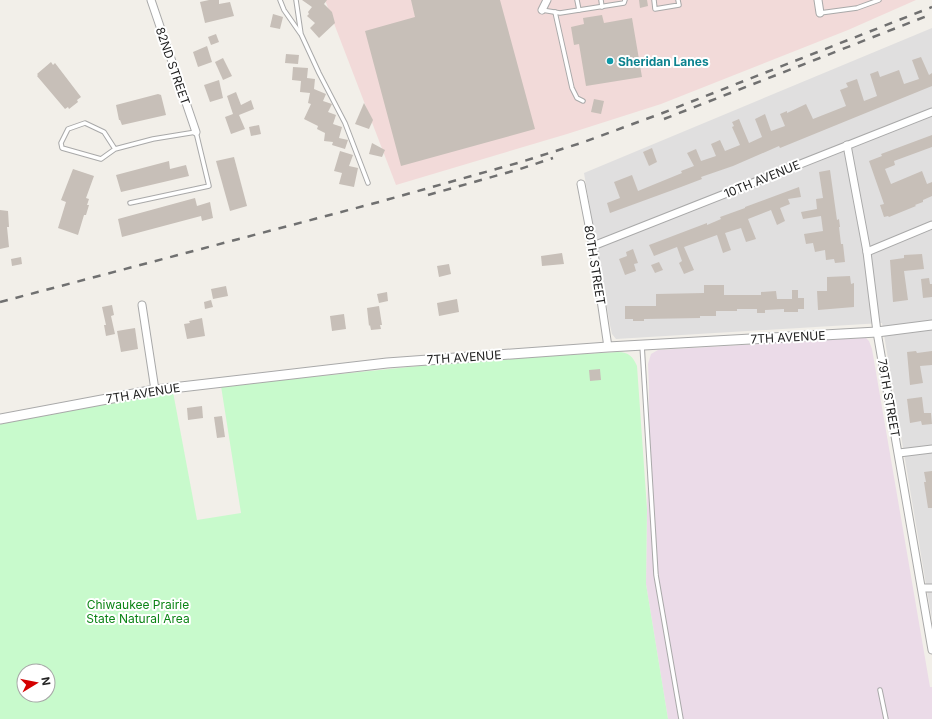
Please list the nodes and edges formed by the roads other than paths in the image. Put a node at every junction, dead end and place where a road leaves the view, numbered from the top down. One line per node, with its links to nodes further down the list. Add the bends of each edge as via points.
1 (151, 0): 20 (street, 82ND STREET)
2 (280, 0): 17 (lane)
3 (296, 0): 17 (lane)
4 (547, 0): 13 (street)
5 (577, 0): 14 (lane)
6 (601, 0): 12 (lane)
7 (626, 0): 12 (lane, via 624,3)
8 (654, 0): 9 (lane, via 655,9 679,5)
9 (678, 0)
10 (818, 0): 16 (street)
11 (879, 0): 16 (lane, via 857,8)
12 (602, 7): 14 (lane)
13 (542, 10): 15 (lane)
14 (579, 10): 15 (lane)
15 (555, 12): 18 (lane, via 572,88 577,98)
16 (820, 13)
17 (301, 34): 23 (lane, via 345,123)
18 (583, 101)
19 (932, 112): 21 (street, 10TH AVENUE)
20 (196, 132): 22 (lane); 25 (lane, via 209,186)
21 (847, 145): 27 (street, 10TH AVENUE); 28 (street, 79TH STREET)
22 (115, 149): 22 (lane, via 101,159 62,148 60,143 68,129 85,123 104,132)
23 (368, 183)
24 (581, 184): 27 (street, 80TH STREET)
25 (130, 203)
26 (932, 225): 28 (street)
27 (593, 246): 33 (street, 80TH STREET)
28 (867, 252): 31 (street, 79TH STREET)
29 (142, 304): 34 (street)
30 (932, 325): 31 (street, 7TH AVENUE)
31 (878, 332): 32 (street, 7TH AVENUE); 37 (street, 79TH STREET)
32 (642, 345): 33 (street, 7TH AVENUE); 42 (lane, via 656,575)
33 (608, 347): 34 (street, 7TH AVENUE, via 387,363)
34 (155, 390): 35 (street, 7TH AVENUE)
35 (0, 419)
36 (932, 449): 37 (street)
37 (899, 454): 38 (street, 79TH STREET)
38 (922, 588): 39 (street); 40 (street, 79TH STREET)
39 (932, 588)
40 (932, 650)
41 (880, 690): 43 (lane)
42 (681, 719)
43 (886, 719)

